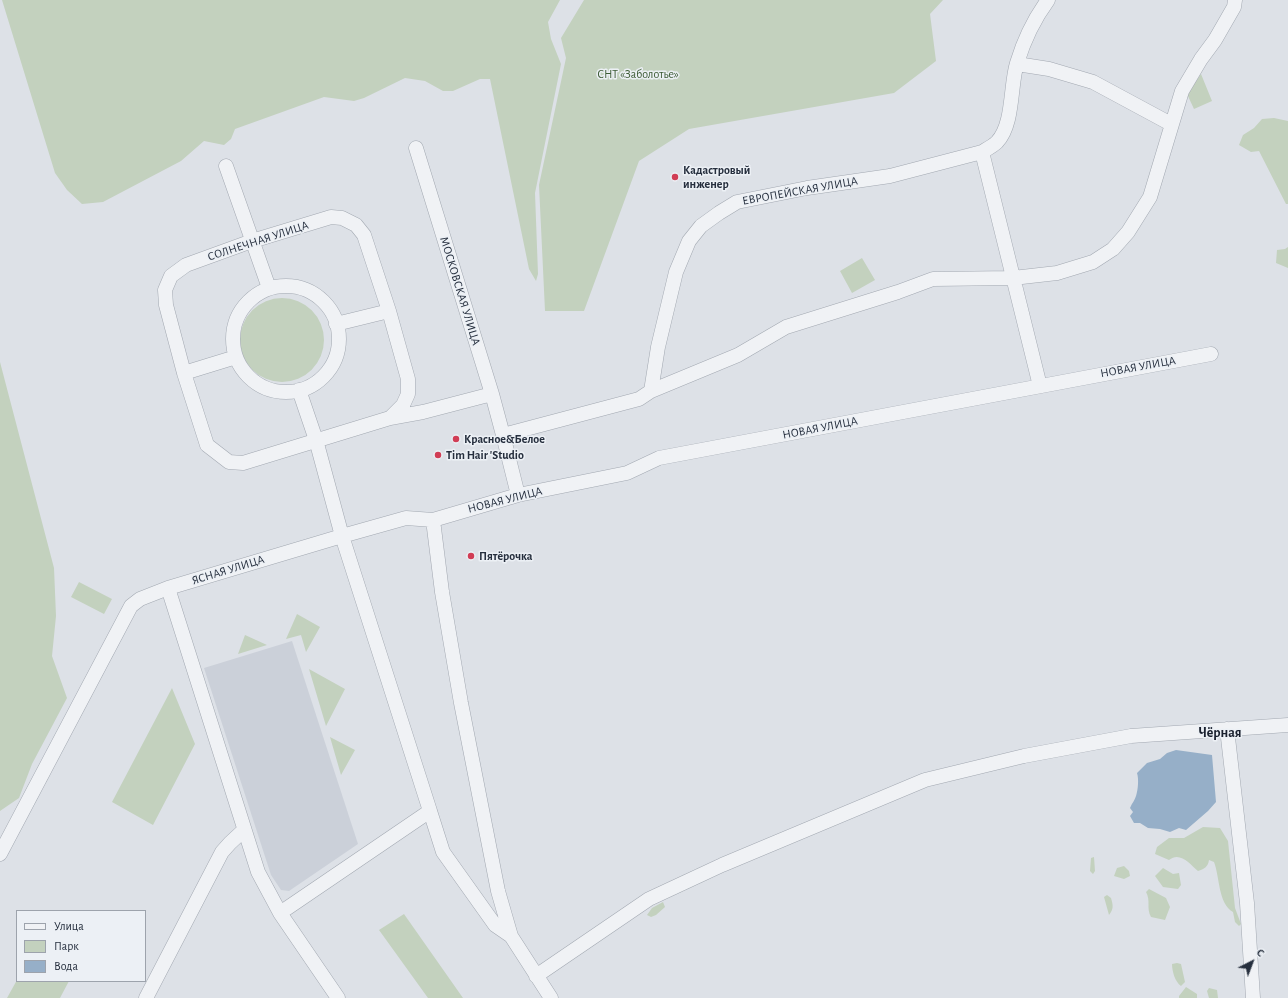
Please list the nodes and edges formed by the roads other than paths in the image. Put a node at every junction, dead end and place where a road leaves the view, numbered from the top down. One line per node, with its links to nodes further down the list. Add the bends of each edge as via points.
1 (1048, 0): 3 (street, ЕВРОПЕЙСКАЯ УЛИЦА, via 1036,17)
2 (1235, 0): 4 (street, via 1234,7 1182,91)
3 (1017, 64): 4 (street, via 1049,69 1093,82); 6 (street, ЕВРОПЕЙСКАЯ УЛИЦА, via 1012,101 1004,130 997,142)
4 (1171, 124): 9 (street, via 1161,166 1150,197 1128,232 1113,249 1093,262 1075,269)
5 (416, 148): 19 (street, МОСКОВСКАЯ УЛИЦА)
6 (982, 152): 9 (street); 18 (street, ЕВРОПЕЙСКАЯ УЛИЦА, via 890,176 807,188 737,202 719,213 701,226 689,240 676,272 668,298)
7 (226, 166): 8 (street)
8 (252, 241): 10 (street); 11 (street, СОЛНЕЧНАЯ УЛИЦА, via 331,217 342,218 356,225 364,236); 15 (street, СОЛНЕЧНАЯ УЛИЦА, via 186,265 171,276 165,290 166,305)
9 (1014, 278): 16 (street); 18 (street, via 933,279 786,327 738,355)
10 (269, 288): 12 (street, via 290,286 310,292 326,305); 14 (street, via 246,303 238,314 233,340)
11 (389, 311): 12 (street); 20 (street, СОЛНЕЧНАЯ УЛИЦА, via 408,379 408,394 403,405)
12 (336, 324): 17 (street, via 339,338 332,365 312,385)
13 (1211, 354): 16 (street, НОВАЯ УЛИЦА)
14 (236, 357): 15 (street); 17 (street, via 249,377 260,385 286,392)
15 (184, 373): 22 (street, СОЛНЕЧНАЯ УЛИЦА, via 207,446 229,462 243,463)
16 (1040, 386): 23 (street, НОВАЯ УЛИЦА, via 659,458 628,473)
17 (299, 390): 22 (street)
18 (651, 391): 21 (street, via 639,399)
19 (492, 394): 20 (street, СОЛНЕЧНАЯ УЛИЦА); 21 (street, МОСКОВСКАЯ УЛИЦА)
20 (390, 418): 22 (street, СОЛНЕЧНАЯ УЛИЦА)
21 (503, 435): 23 (street)
22 (316, 440): 25 (street)
23 (518, 495): 24 (street, НОВАЯ УЛИЦА)
24 (433, 520): 25 (street, ЯСНАЯ УЛИЦА, via 406,518); 33 (street, via 461,703 498,891)
25 (342, 536): 26 (street, ЯСНАЯ УЛИЦА); 29 (street)
26 (168, 588): 30 (street); 31 (street, ЯСНАЯ УЛИЦА, via 140,599 131,606)
27 (1288, 725): 28 (street)
28 (1227, 729): 34 (street, via 1131,736 1024,756 926,780 722,865 649,899); 38 (street, via 1247,903)
29 (430, 811): 32 (street); 33 (street, via 443,852 495,925)
30 (244, 830): 32 (street, via 258,872); 35 (street, via 222,852)
31 (0, 854)
32 (280, 913): 36 (street)
33 (511, 936): 34 (street)
34 (536, 976): 37 (street)
35 (146, 998)
36 (338, 998)
37 (551, 998)
38 (1253, 998)

